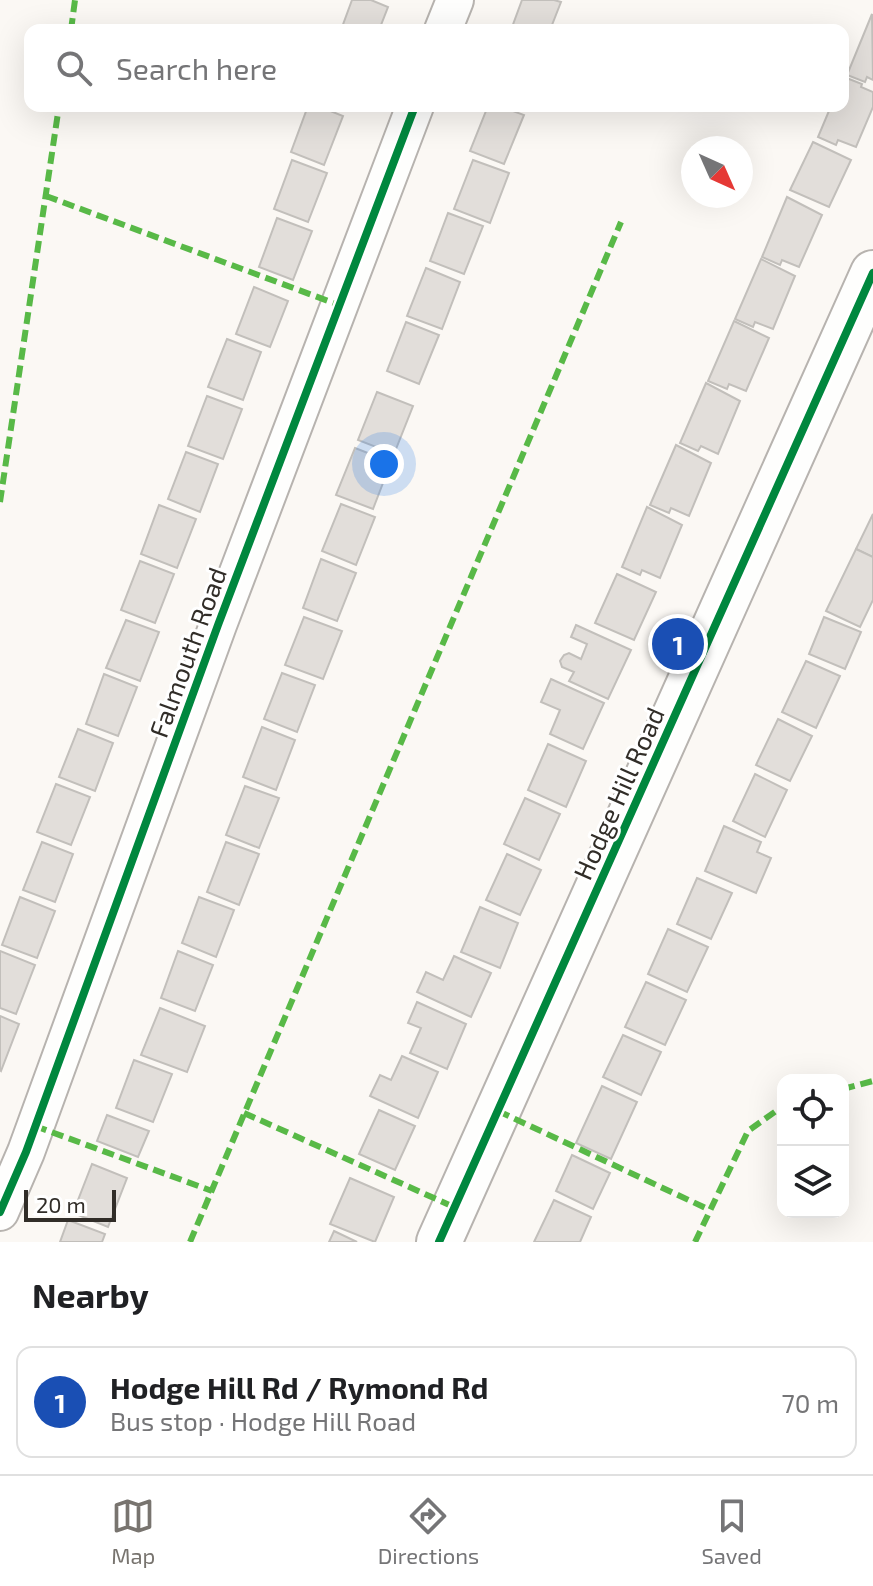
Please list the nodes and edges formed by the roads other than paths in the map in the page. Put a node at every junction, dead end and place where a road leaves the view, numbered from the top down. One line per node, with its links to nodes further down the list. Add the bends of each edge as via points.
1 (455, 0): 2 (street)
2 (445, 24)
3 (413, 112): 5 (street, Falmouth Road)
4 (873, 273): 6 (street, Hodge Hill Road)
5 (0, 1212)
6 (439, 1242)

